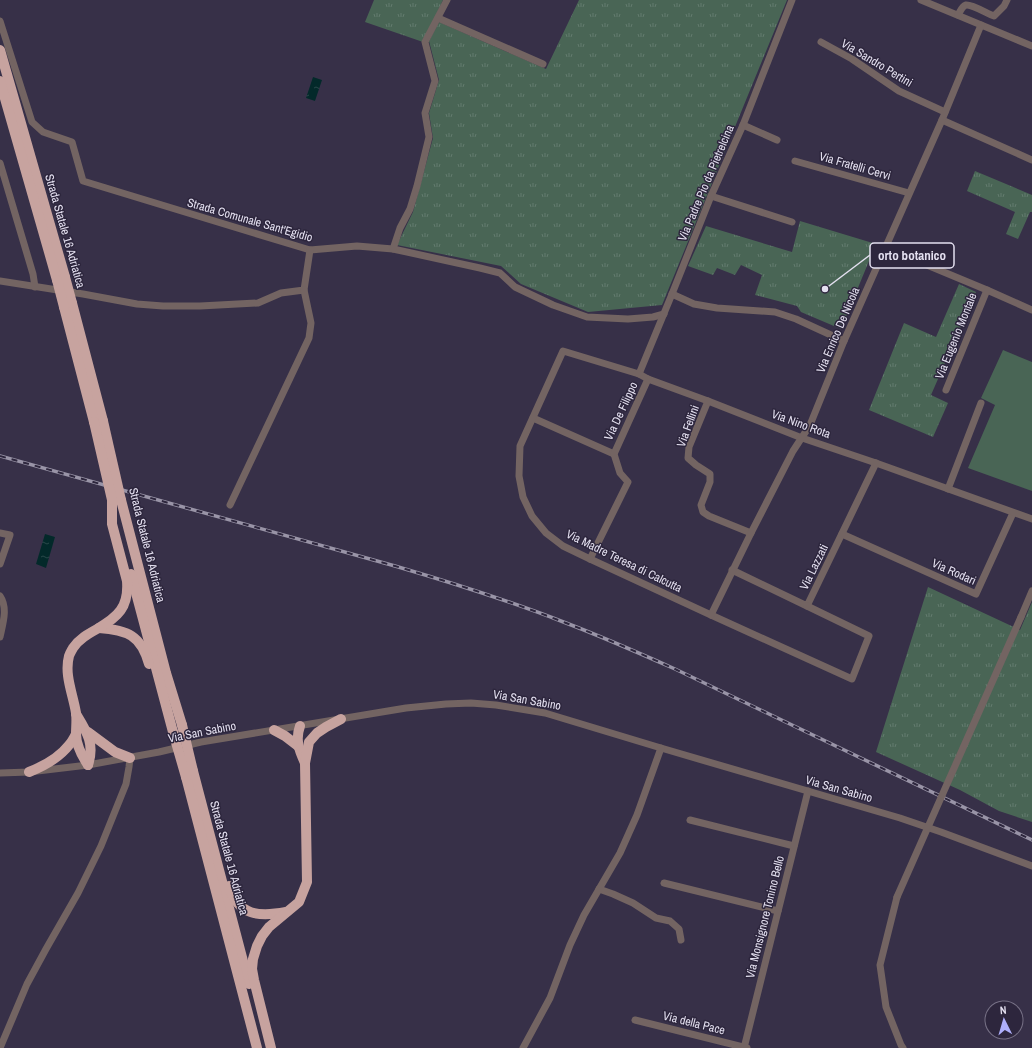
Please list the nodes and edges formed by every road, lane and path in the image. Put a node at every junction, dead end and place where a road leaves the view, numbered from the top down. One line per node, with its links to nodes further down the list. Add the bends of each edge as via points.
1 (447, 0): 6 (street)
2 (792, 0): 16 (street, Via Padre Pio da Pietrelcina)
3 (922, 0): 5 (street)
4 (1007, 0): 5 (street, via 994,16 966,5)
5 (958, 15): 8 (street)
6 (438, 18): 12 (street); 25 (street, via 425,42 435,81 425,113 429,137 410,209)
7 (0, 21): 26 (street, Strada Comunale Sant'Egidio, via 32,122 43,132 72,142 83,181)
8 (981, 25): 10 (street); 14 (street, Via Enrico De Nicola)
9 (821, 42): 14 (street, Via Sandro Pertini, via 852,59 899,91)
10 (1032, 46)
11 (0, 50): 27 (highway, Strada Statale 16 Adriatica)
12 (543, 64)
13 (0, 82): 27 (highway, Strada Statale 16 Adriatica)
14 (945, 112): 15 (street, Via Enrico De Nicola)
15 (942, 120): 18 (street); 21 (street, Via Enrico De Nicola)
16 (743, 125): 17 (street); 22 (street, Via Padre Pio da Pietrelcina)
17 (777, 140)
18 (1032, 160)
19 (795, 161): 21 (street, Via Fratelli Cervi)
20 (0, 163): 29 (street)
21 (909, 193): 24 (street, Via Enrico De Nicola)
22 (711, 196): 23 (street); 32 (street, Via Padre Pio da Pietrelcina)
23 (792, 222)
24 (886, 248): 31 (street); 35 (street, Via Enrico De Nicola)
25 (393, 249): 26 (street, Strada Comunale Sant'Egidio, via 357,246); 34 (street, Strada Comunale Sant'Egidio, via 500,273 516,287 553,305 587,317 628,319)
26 (310, 250): 30 (street)
27 (61, 279): 47 (highway, Strada Statale 16 Adriatica, bridge)
28 (0, 281): 29 (street)
29 (35, 287): 30 (street, via 137,304 170,306 258,303 281,293)
30 (304, 290): 48 (street, via 311,323 309,338)
31 (987, 290): 33 (street); 39 (street, Via Eugenio Montale)
32 (672, 294): 34 (street, Via Padre Pio da Pietrelcina); 35 (street, via 694,304 716,308 775,312)
33 (1032, 310)
34 (664, 314): 37 (street, Via Padre Pio da Pietrelcina)
35 (844, 340): 43 (street, Via Enrico De Nicola, via 810,425)
36 (563, 351): 37 (street, Via Nino Rota); 42 (street, Via Madre Teresa di Calcutta)
37 (639, 374): 38 (street, Via Nino Rota)
38 (648, 379): 40 (street, Via Nino Rota); 44 (street, Via De Filippo)
39 (946, 390)
40 (708, 401): 43 (street, Via Nino Rota); 52 (street, Via Fellini, via 688,458 710,474 710,482 701,505 703,512)
41 (981, 403): 46 (street)
42 (533, 418): 44 (street); 54 (street, Via Madre Teresa di Calcutta, via 520,446 519,476 522,497 532,516 546,533 563,546)
43 (802, 438): 45 (street, Via Nino Rota); 52 (street, Via Enrico De Nicola)
44 (614, 454): 54 (street, Via De Filippo, via 620,473 628,482)
45 (876, 463): 46 (street, Via Nino Rota); 53 (street, Via Lazzati)
46 (948, 488): 49 (street, Via Nino Rota)
47 (116, 500): 61 (highway, via 112,524 128,591 118,614); 68 (highway, Strada Statale 16 Adriatica); 78 (highway, Strada Statale 16 Adriatica, bridge, via 182,725)
48 (230, 505)
49 (1013, 513): 50 (street, Via Nino Rota); 53 (street, Via Rodari, via 976,594)
50 (1032, 519)
51 (0, 532): 55 (street, via 10,535)
52 (751, 533): 56 (street, Via Enrico De Nicola)
53 (842, 534): 59 (street, Via Lazzati)
54 (590, 559): 60 (street, Via Madre Teresa di Calcutta)
55 (0, 564)
56 (732, 570): 59 (street, Via Lazzati); 60 (street, Via Enrico De Nicola)
57 (1032, 591): 95 (street, bridge, via 897,897 880,965 886,1007)
58 (0, 596): 62 (street, via 4,619)
59 (807, 606): 60 (street, Via Madre Teresa di Calcutta, via 868,636 852,679)
60 (711, 615)
61 (99, 628): 63 (highway, via 77,642 69,654 67,671); 68 (highway, via 125,632 142,646 160,708)
62 (0, 637)
63 (76, 714): 67 (highway); 69 (highway)
64 (341, 719): 65 (street, Via San Sabino); 70 (highway, via 317,733); 72 (street, Via San Sabino, via 446,704 496,705 545,713)
65 (300, 726): 66 (street, Via San Sabino); 70 (highway, via 308,735); 71 (highway, via 297,734)
66 (274, 730): 71 (highway); 73 (street, Via San Sabino, via 201,742)
67 (88, 732): 73 (highway, via 115,752); 75 (highway, via 92,750)
68 (173, 732): 78 (highway, Strada Statale 16 Adriatica, bridge)
69 (76, 734): 75 (highway, via 76,741); 76 (highway, via 57,757)
70 (309, 742): 74 (highway)
71 (298, 746): 74 (highway)
72 (661, 748): 79 (street, Via San Sabino); 84 (street, via 637,815 620,853)
73 (130, 758): 75 (street, Via San Sabino); 89 (street, via 126,784 101,846 28,984)
74 (305, 763): 86 (highway, via 307,882 299,902)
75 (88, 765): 76 (street, Via San Sabino)
76 (29, 772): 77 (street, Via San Sabino)
77 (0, 773)
78 (191, 776): 86 (highway, via 206,798 233,897 246,910 256,914); 90 (highway, Strada Statale 16 Adriatica); 91 (highway, Strada Statale 16 Adriatica)
79 (808, 791): 81 (street, Via Monsignore Tonino Bello); 82 (street, Via San Sabino, via 900,818)
80 (690, 820): 81 (street)
81 (794, 846): 85 (street, Via Monsignore Tonino Bello)
82 (1032, 866)
83 (664, 883): 85 (street)
84 (599, 889): 87 (street, via 633,903 656,918 670,921 680,929); 93 (street, via 570,945 550,998)
85 (778, 911): 94 (street, Via Monsignore Tonino Bello)
86 (286, 912): 92 (highway, via 262,936 253,959 254,980)
87 (681, 940)
88 (635, 1020): 94 (street, Via della Pace)
89 (0, 1048)
90 (257, 1048)
91 (265, 1048)
92 (271, 1048)
93 (523, 1048)
94 (745, 1048)
95 (903, 1048)

